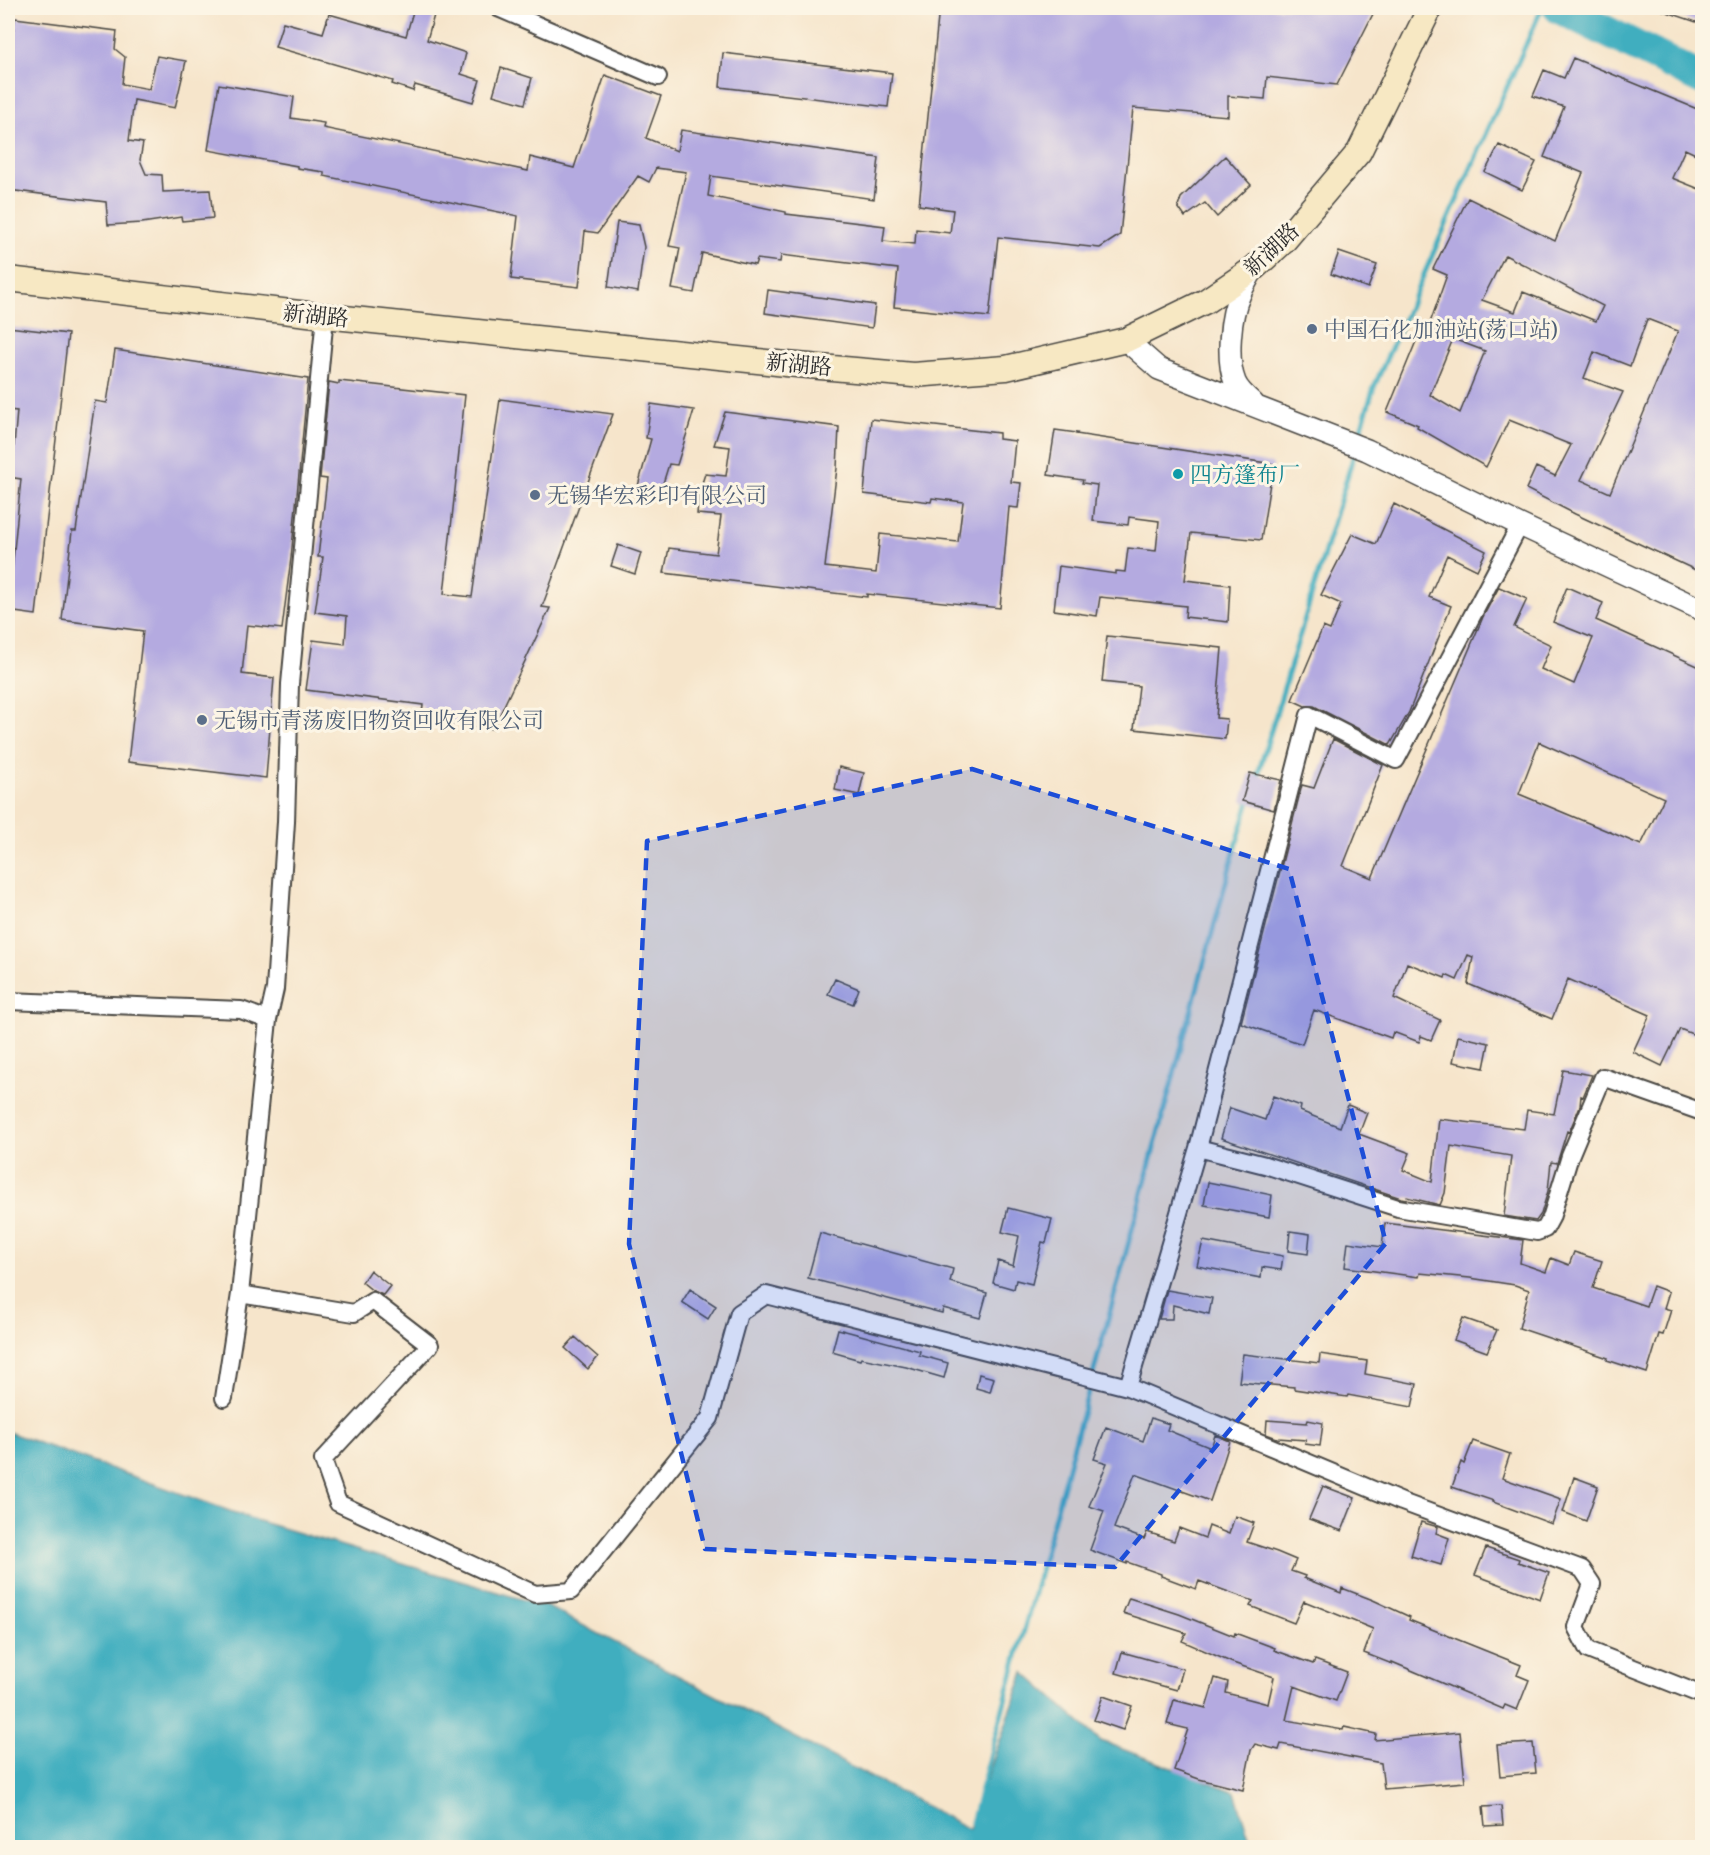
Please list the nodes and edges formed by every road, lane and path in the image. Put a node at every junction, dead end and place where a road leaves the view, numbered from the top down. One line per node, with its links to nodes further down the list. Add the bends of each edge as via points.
1 (498, 8): 3 (street)
2 (1430, 8): 4 (main road, 新湖路, via 1359,152 1283,242)
3 (658, 76)
4 (1253, 269): 7 (main road, 新湖路, via 1206,301); 8 (street, via 1239,296 1230,366 1235,383 1246,398)
5 (8, 279): 6 (main road, 新湖路)
6 (325, 316): 7 (main road, 新湖路, via 913,375 1006,368); 12 (street, via 290,684 276,977)
7 (1126, 340): 8 (street, via 1159,369)
8 (1263, 410): 9 (street, via 1367,450)
9 (1520, 525): 10 (street); 14 (street, via 1396,760 1310,715)
10 (1702, 610)
11 (8, 1001): 12 (street, via 241,1010)
12 (268, 1020): 15 (street)
13 (1702, 1112): 14 (street, via 1603,1077 1570,1156 1551,1218 1545,1229 1537,1232 1398,1208)
14 (1198, 1148): 16 (street)
15 (240, 1294): 16 (street, via 354,1313 373,1300 430,1345 323,1460 338,1503 535,1594 572,1591 710,1418 739,1313 766,1294); 17 (street)
16 (1124, 1385): 18 (street, via 1402,1502 1582,1569 1592,1584 1576,1627 1588,1650)
17 (224, 1398)
18 (1702, 1695)

